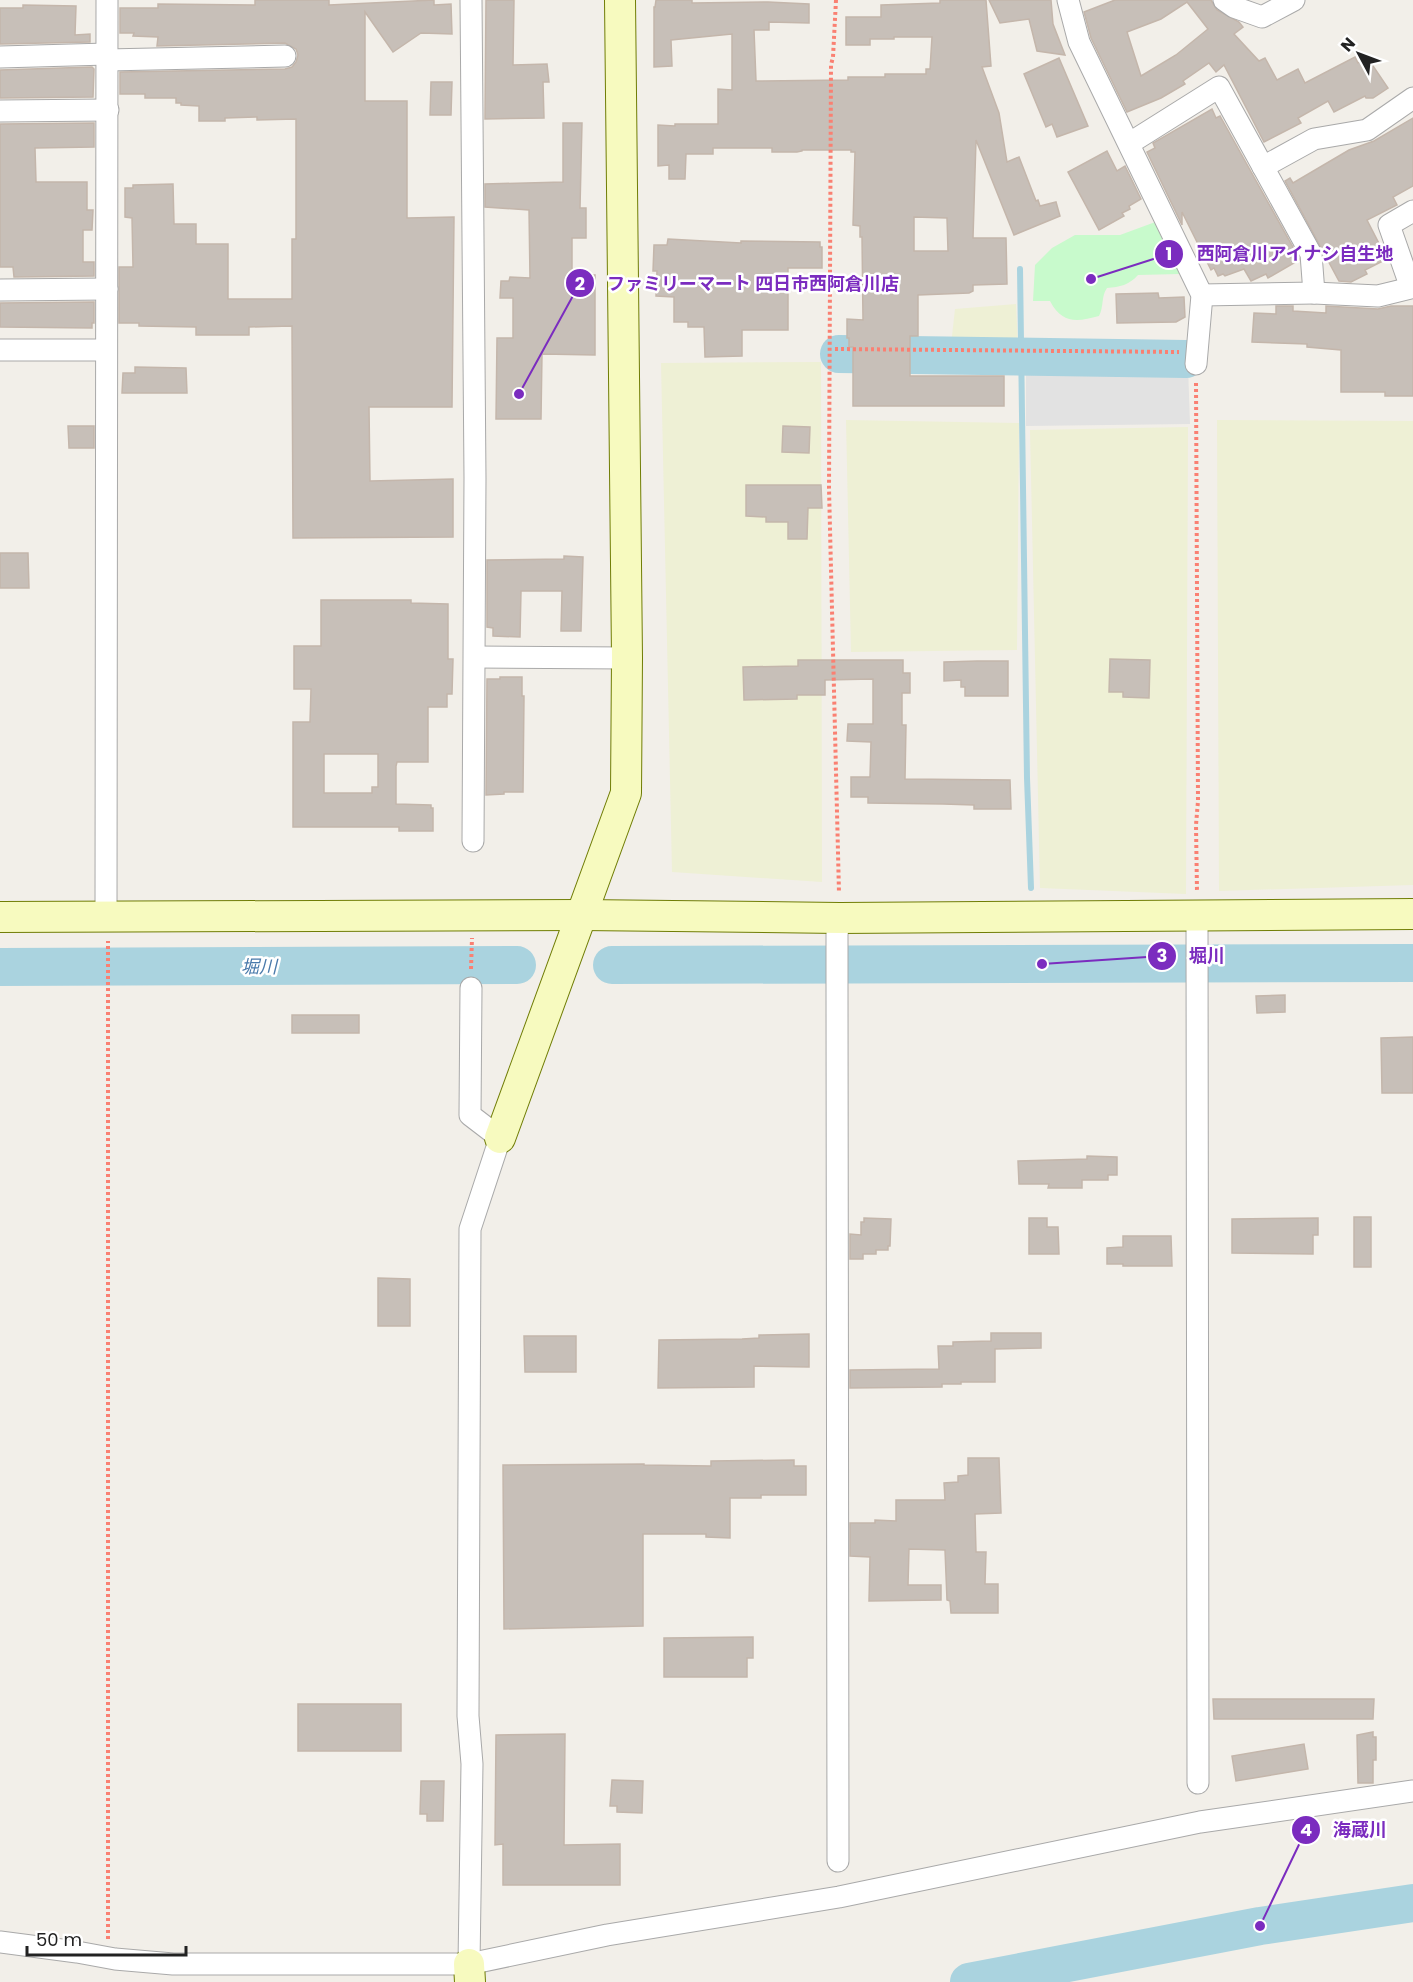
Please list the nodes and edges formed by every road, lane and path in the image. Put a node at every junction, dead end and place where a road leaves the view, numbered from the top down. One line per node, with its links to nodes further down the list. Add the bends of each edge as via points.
1 (107, 0): 10 (street)
2 (471, 0): 25 (street)
3 (620, 0): 26 (street)
4 (836, 0): 32 (path, via 831,65 829,488)
5 (1068, 0): 14 (street, via 1079,42)
6 (1224, 0): 7 (street, via 1262,17)
7 (1294, 0)
8 (285, 56): 10 (street)
9 (0, 57): 10 (street)
10 (107, 57): 12 (street)
11 (1413, 98): 15 (street, via 1367,130 1314,139)
12 (108, 110): 13 (street); 17 (street)
13 (0, 111)
14 (1130, 143): 15 (street, via 1219,87); 20 (street)
15 (1263, 167): 19 (street, via 1311,254)
16 (1413, 211): 19 (street, via 1389,225 1411,288 1378,296)
17 (107, 289): 18 (street); 23 (street)
18 (0, 290)
19 (1314, 292): 20 (street)
20 (1202, 295): 24 (street)
21 (835, 349): 24 (path)
22 (0, 350): 23 (street)
23 (106, 350): 31 (street)
24 (1192, 358): 33 (path)
25 (475, 657): 26 (street); 27 (street)
26 (627, 658): 29 (street, via 626,794)
27 (472, 840)
28 (1413, 914): 33 (street)
29 (582, 915): 31 (street); 32 (street); 36 (street)
30 (0, 917): 31 (street)
31 (107, 925): 41 (path)
32 (839, 926): 33 (street); 39 (street)
33 (1197, 926): 37 (street)
34 (472, 938): 35 (path)
35 (471, 988): 36 (street, via 470,1115)
36 (500, 1138): 42 (street, via 470,1229)
37 (1198, 1783)
38 (1413, 1791): 42 (street, via 1200,1822 839,1897 608,1935)
39 (838, 1861)
40 (0, 1942): 41 (street)
41 (108, 1958): 42 (street, via 173,1965)
42 (469, 1973)

